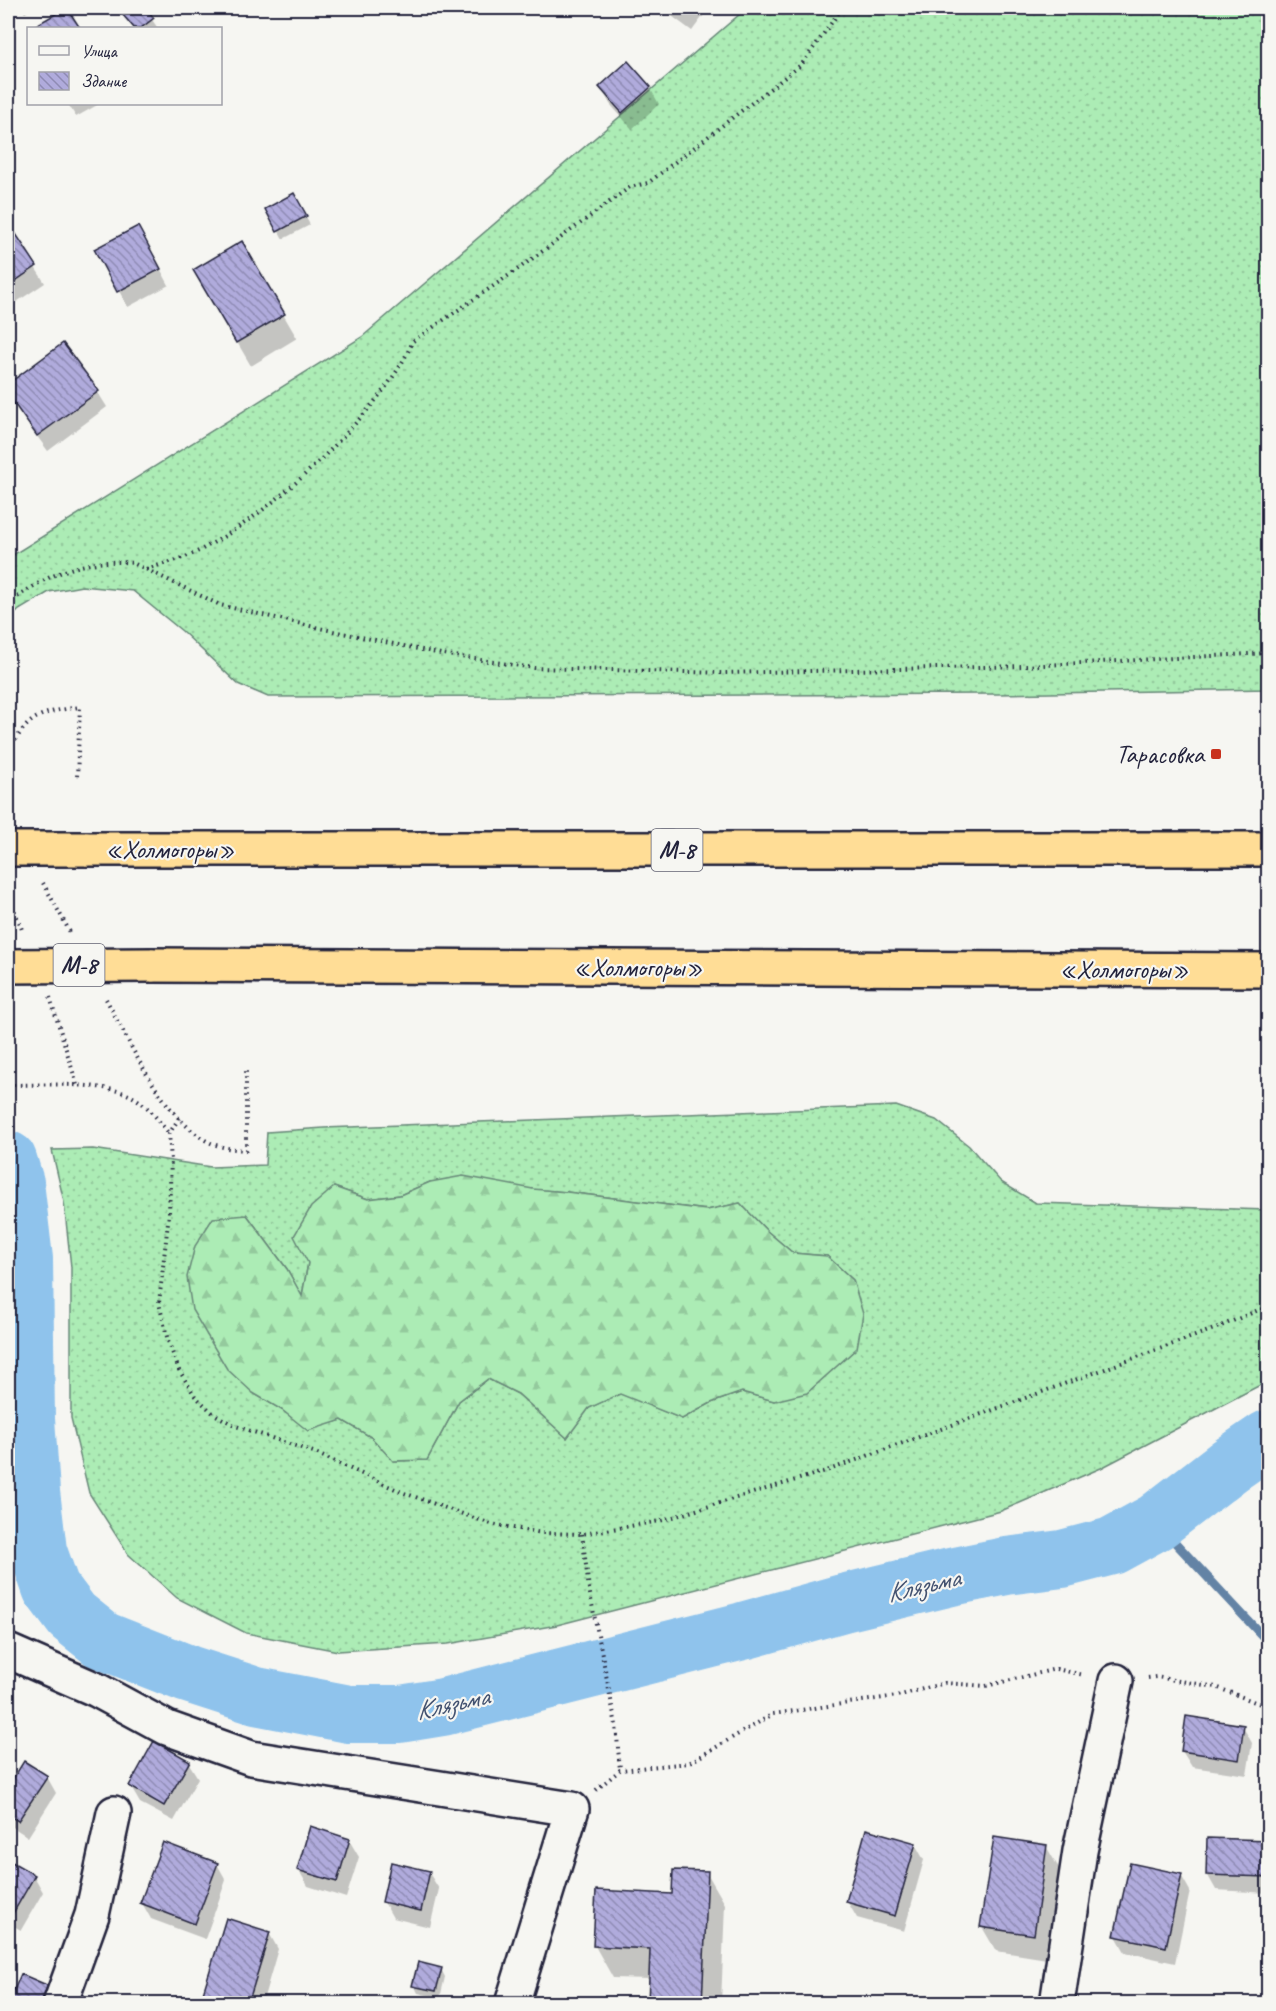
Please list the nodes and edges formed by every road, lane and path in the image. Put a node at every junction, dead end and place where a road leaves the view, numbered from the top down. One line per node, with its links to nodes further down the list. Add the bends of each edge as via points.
1 (842, 8): 2 (path, via 802,64 784,78 648,183 630,187 413,341 392,380 366,411 322,460 282,495 204,548)
2 (145, 569): 3 (path, via 118,561 91,562 36,583); 4 (path, via 220,605 441,654 534,668 724,673 1026,666)
3 (8, 604)
4 (1269, 652)
5 (8, 749): 6 (path, via 38,716 80,707)
6 (77, 777)
7 (8, 849): 8 (highway, «Холмогоры» / М-8, bridge)
8 (1269, 849)
9 (8, 966): 10 (highway, «Холмогоры» / М-8, bridge)
10 (1269, 970)
11 (246, 1068): 15 (path)
12 (8, 1085): 14 (path, via 77,1085 133,1097 155,1115)
13 (179, 1118): 14 (path)
14 (169, 1134): 17 (path, via 169,1213 159,1303 179,1370 207,1408 236,1426 314,1452 404,1493 472,1518 542,1533)
15 (246, 1150)
16 (1269, 1306): 17 (path, via 829,1470 660,1521)
17 (582, 1534): 19 (path, via 616,1725 620,1770 689,1763 773,1714 897,1696 945,1683 986,1686 1056,1669)
18 (8, 1651): 23 (lane, via 97,1690 166,1728 251,1758 572,1809)
19 (1116, 1681): 20 (path, via 1156,1677 1216,1688); 24 (lane, via 1080,1851)
20 (1269, 1707)
21 (114, 1813): 22 (lane, via 92,1915)
22 (60, 2004)
23 (512, 2004)
24 (1057, 2004)

